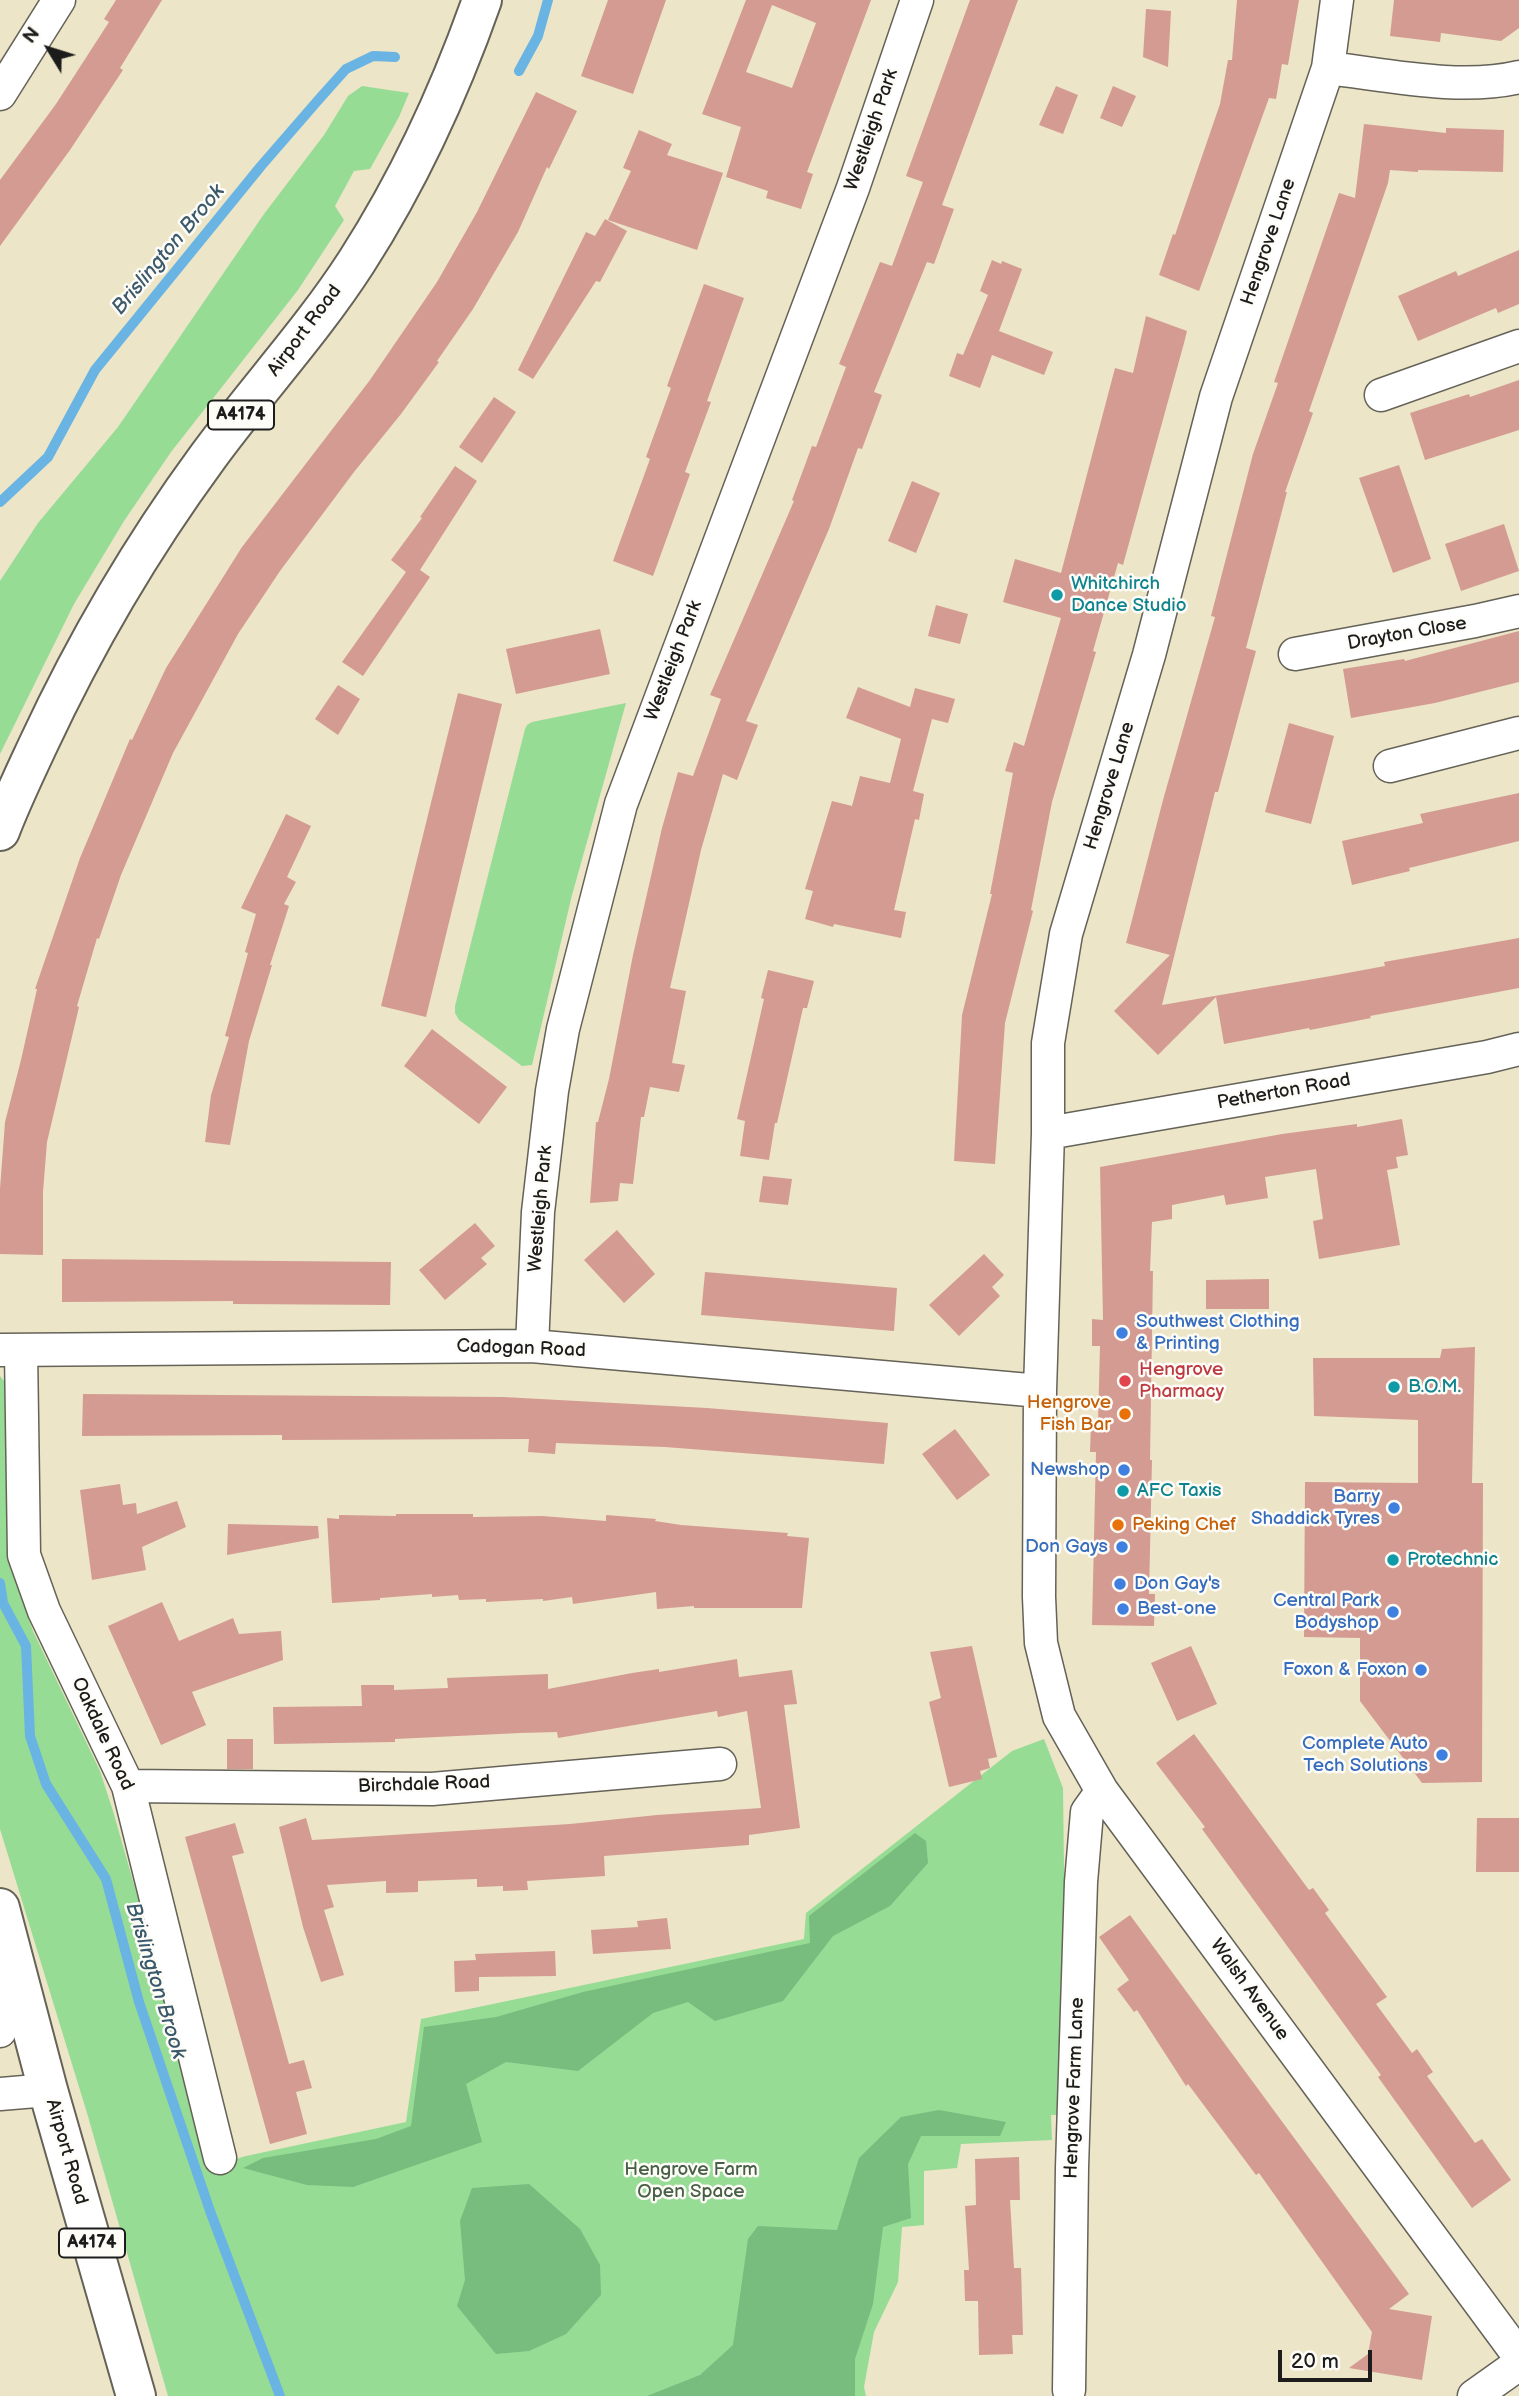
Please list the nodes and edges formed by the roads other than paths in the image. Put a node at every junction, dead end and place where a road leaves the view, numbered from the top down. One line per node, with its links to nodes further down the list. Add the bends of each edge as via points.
1 (59, 0): 7 (street)
2 (482, 0): 14 (highway, Airport Road / A4174, via 458,66 397,194 356,262 206,458 127,577 66,685)
3 (917, 0): 17 (street, Westleigh Park, via 853,187 621,804 563,1029 552,1091 538,1212)
4 (1337, 0): 5 (street, Hengrove Lane)
5 (1328, 68): 6 (street, via 1471,84); 16 (street, Hengrove Lane, via 1216,397 1149,655 1066,934 1048,1043)
6 (1519, 77)
7 (0, 94)
8 (1519, 346): 9 (street)
9 (1381, 395)
10 (1519, 611): 11 (street, Drayton Close)
11 (1295, 654)
12 (1519, 733): 13 (street)
13 (1390, 766)
14 (0, 831)
15 (1519, 1049): 16 (street, Petherton Road)
16 (1048, 1133): 19 (street, Hengrove Lane)
17 (532, 1346): 18 (street, Cadogan Road); 19 (street, Cadogan Road)
18 (11, 1350): 22 (street, Oakdale Road, via 24,1555 44,1611)
19 (1040, 1391): 20 (street, Hengrove Lane)
20 (1039, 1597): 23 (street, Walsh Avenue, via 1041,1643 1059,1716)
21 (720, 1764): 22 (street, Birchdale Road, via 432,1788)
22 (128, 1786): 29 (street, Oakdale Road)
23 (1102, 1791): 30 (street, Walsh Avenue); 32 (street, Hengrove Farm Lane, via 1087,1812 1081,1882)
24 (0, 1908): 25 (highway, Airport Road / A4174)
25 (15, 1969): 26 (street); 27 (highway, Airport Road / A4174)
26 (0, 2031)
27 (48, 2090): 28 (street); 33 (highway, Airport Road / A4174)
28 (0, 2094)
29 (220, 2158)
30 (1519, 2356)
31 (1519, 2364): 34 (street)
32 (1069, 2390)
33 (136, 2396)
34 (1474, 2396)

